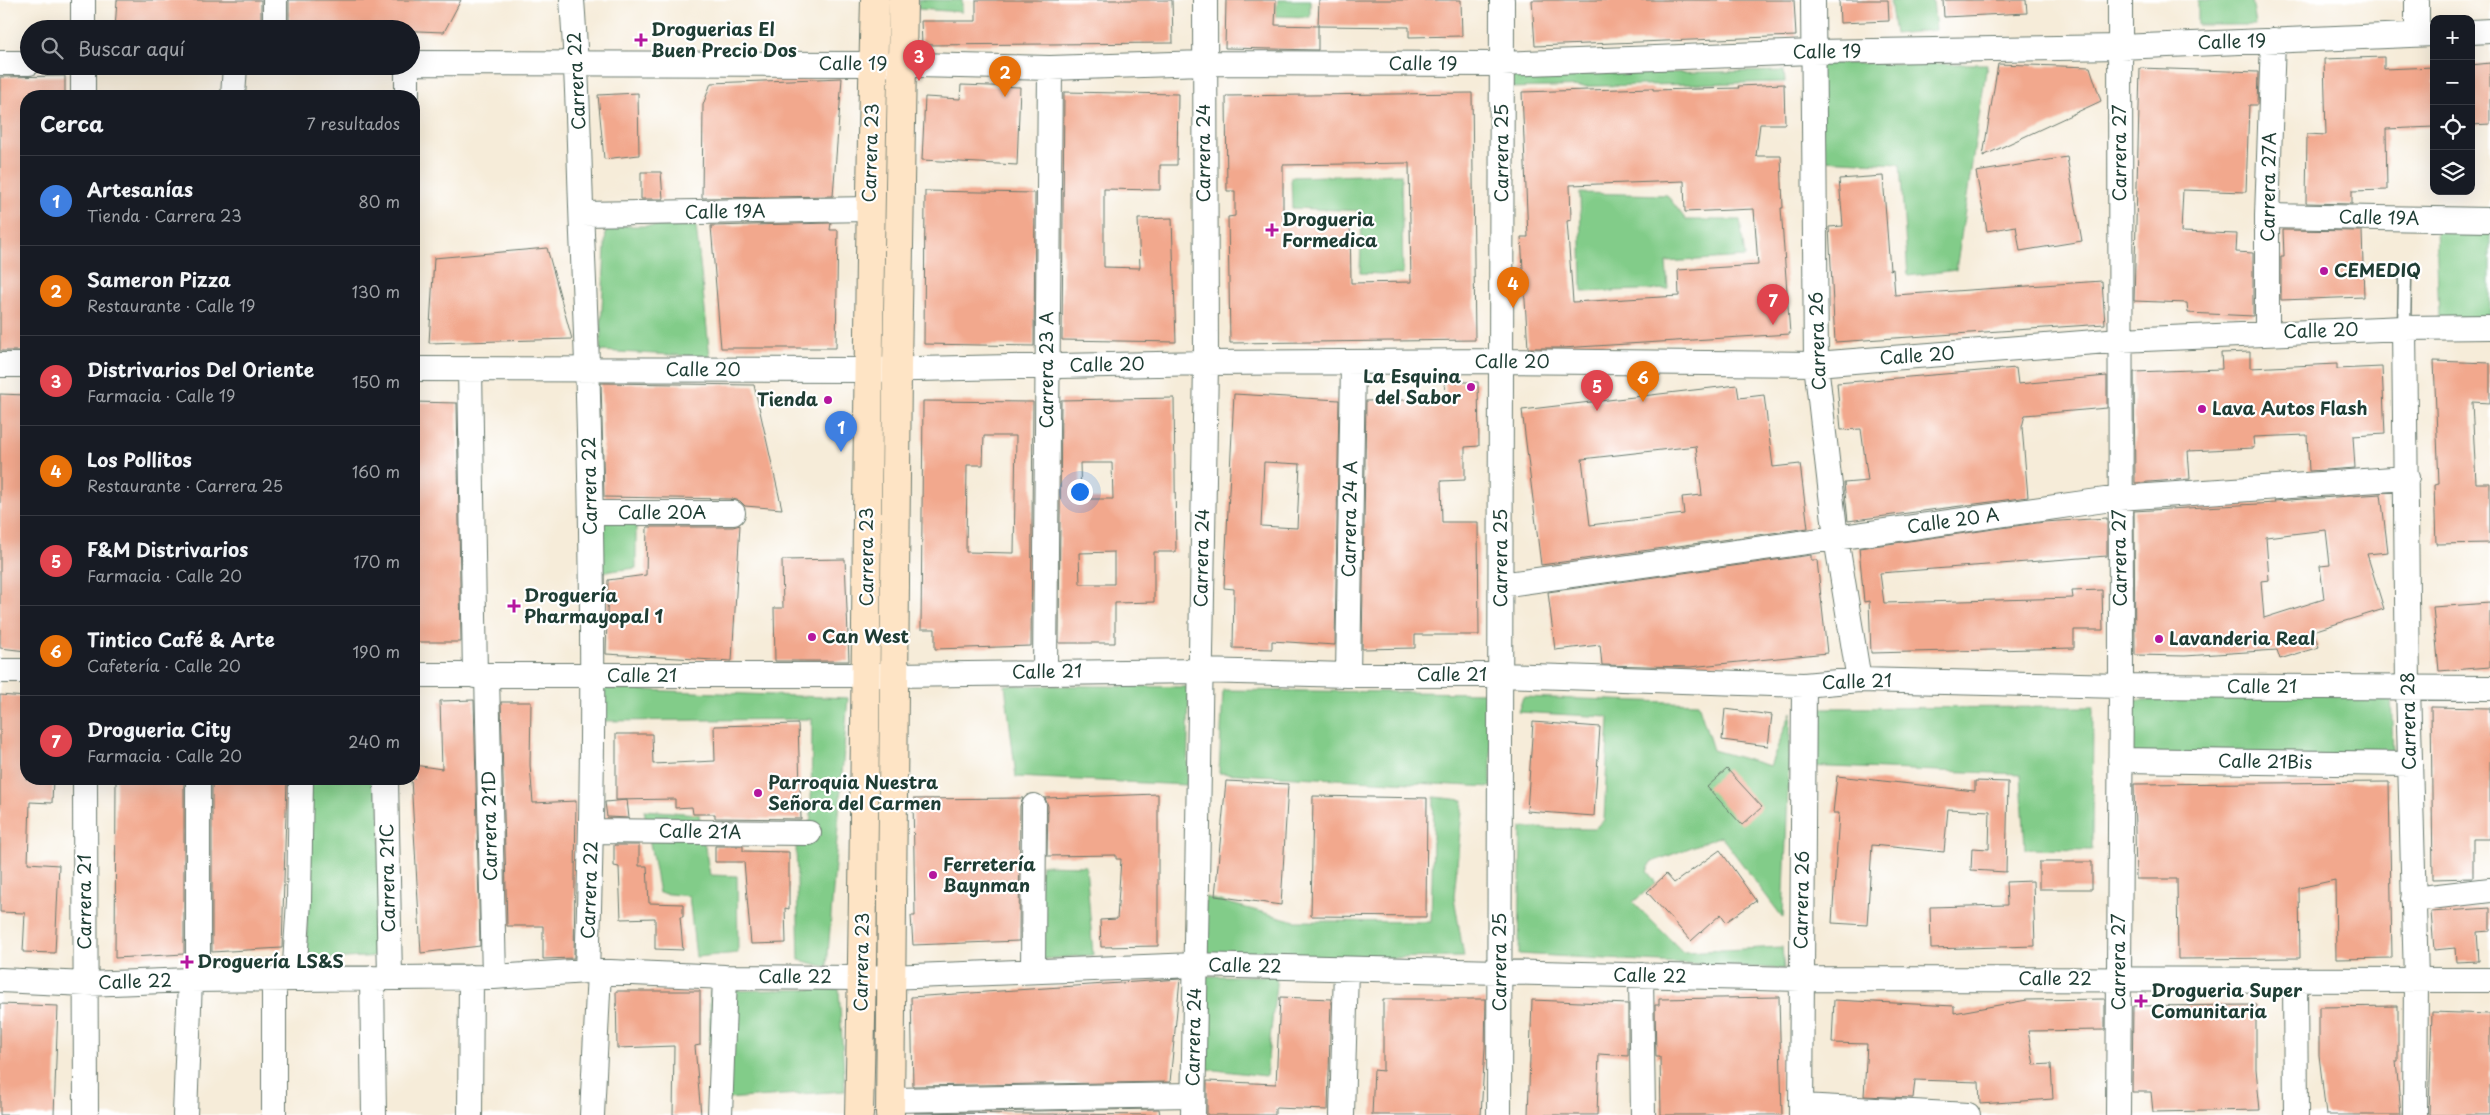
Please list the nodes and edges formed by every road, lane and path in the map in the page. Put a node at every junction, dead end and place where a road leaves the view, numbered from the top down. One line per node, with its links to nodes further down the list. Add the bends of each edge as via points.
1 (82, 0): 11 (street)
2 (275, 0): 12 (street)
3 (572, 0): 23 (street, Carrera 22)
4 (875, 0): 24 (street, Carrera 23)
5 (903, 0): 25 (street, Carrera 23)
6 (1205, 0): 22 (street, Carrera 24)
7 (1502, 0): 26 (street, Carrera 25)
8 (1813, 0): 18 (street, Carrera 26)
9 (2120, 0): 17 (street, Carrera 27)
10 (2417, 0): 15 (street)
11 (83, 20)
12 (275, 20)
13 (2490, 31): 14 (street)
14 (2475, 32)
15 (2426, 34): 16 (street, Calle 19)
16 (2273, 40): 17 (street, Calle 19); 36 (street, Carrera 27A)
17 (2120, 47): 18 (street, Calle 19); 42 (street, Carrera 27)
18 (1813, 52): 26 (street, Calle 19); 46 (street, Carrera 26)
19 (0, 63): 20 (street)
20 (20, 63)
21 (420, 63): 23 (street, Calle 19)
22 (1204, 63): 26 (street, Calle 19); 27 (street, Calle 19); 44 (street, Carrera 24)
23 (577, 64): 24 (street, Calle 19); 35 (street, Carrera 22)
24 (873, 64): 25 (street, Calle 19); 34 (street, Carrera 23)
25 (902, 64): 27 (street, Calle 19); 52 (street, Carrera 23)
26 (1502, 64): 43 (street, Carrera 25)
27 (1050, 68): 49 (street, Carrera 23 A)
28 (83, 75): 31 (street)
29 (234, 75): 32 (street)
30 (407, 75): 33 (street)
31 (83, 90)
32 (233, 90)
33 (407, 90)
34 (869, 209): 35 (street, Calle 19A); 54 (street, Carrera 23)
35 (582, 214): 53 (street, Carrera 22)
36 (2267, 216): 37 (street, Calle 19A); 41 (street, Carrera 27A)
37 (2490, 220)
38 (2405, 279): 40 (lane)
39 (2490, 327): 40 (street, Calle 20)
40 (2404, 328): 41 (street, Calle 20); 55 (street, Carrera 28)
41 (2267, 334): 42 (street, Calle 20)
42 (2120, 340): 46 (street, Calle 20); 56 (street, Carrera 27)
43 (1501, 361): 45 (street, Calle 20); 46 (street, Calle 20); 60 (street, Carrera 25)
44 (1206, 363): 45 (street, Calle 20); 49 (street, Calle 20); 63 (street, Carrera 24)
45 (1353, 363): 65 (street, Carrera 24 A)
46 (1816, 364): 59 (street, Carrera 26)
47 (0, 365): 48 (street)
48 (20, 365)
49 (1047, 366): 52 (street, Calle 20); 64 (street, Carrera 23 A)
50 (420, 369): 51 (street, Calle 20)
51 (470, 369): 53 (street, Calle 20); 69 (street, Carrera 21D)
52 (897, 369): 54 (street, Calle 20); 71 (street, Carrera 23)
53 (588, 370): 54 (street, Calle 20); 57 (street, Carrera 22)
54 (869, 370): 67 (street, Carrera 23)
55 (2407, 478): 56 (street, Calle 20 A); 75 (street, Carrera 28)
56 (2119, 498): 59 (street, Calle 20 A); 74 (street, Carrera 27)
57 (590, 513): 58 (street, Calle 20A); 70 (street, Carrera 22)
58 (733, 513)
59 (1836, 538): 60 (street, Calle 20 A); 72 (street, Carrera 26)
60 (1501, 585): 68 (street, Carrera 25)
61 (0, 671): 62 (street)
62 (20, 671)
63 (1200, 671): 64 (street, Calle 21); 65 (street, Calle 21); 88 (street, Carrera 24)
64 (1045, 672): 71 (street, Calle 21)
65 (1348, 674): 68 (street, Calle 21)
66 (420, 675): 69 (street, Calle 21)
67 (866, 675): 70 (street, Calle 21); 71 (street, Calle 21); 98 (street, Carrera 23)
68 (1500, 675): 73 (street, Calle 21); 92 (street, Carrera 25)
69 (481, 676): 70 (street, Calle 21); 94 (street, Carrera 21D)
70 (593, 676): 84 (street, Carrera 22)
71 (894, 676): 96 (street, Carrera 23)
72 (1859, 680): 73 (street, Calle 21); 74 (street, Calle 21)
73 (1804, 685): 100 (street, Carrera 26)
74 (2121, 686): 75 (street, Calle 21); 77 (street, Carrera 27)
75 (2408, 687): 76 (street, Calle 21); 78 (street, Carrera 28)
76 (2490, 688)
77 (2120, 760): 78 (street, Calle 21Bis); 101 (street, Carrera 27)
78 (2410, 764): 87 (street, Carrera 28)
79 (85, 785): 107 (street, Carrera 21)
80 (198, 785): 104 (street)
81 (301, 785): 99 (street, via 299,901)
82 (386, 785): 97 (street, Carrera 21C)
83 (1034, 806): 91 (street)
84 (592, 831): 85 (street, Calle 21A); 90 (street, Carrera 22)
85 (809, 833)
86 (2490, 890): 87 (street)
87 (2413, 898): 102 (street, Carrera 28)
88 (1195, 965): 89 (street, Calle 22); 91 (street, Calle 22); 108 (street, Carrera 24)
89 (1346, 969): 92 (street, Calle 22); 119 (street)
90 (593, 972): 94 (street, Calle 22); 95 (street, Calle 22); 116 (street, Carrera 22)
91 (1033, 972): 96 (street, Calle 22)
92 (1500, 972): 93 (street, Calle 22); 120 (street, Carrera 25)
93 (1641, 976): 100 (street, Calle 22); 121 (street)
94 (482, 977): 97 (street, Calle 22); 115 (street, Carrera 21D)
95 (725, 977): 98 (street, Calle 22); 117 (street)
96 (891, 977): 98 (street, Calle 22); 109 (street, Carrera 23)
97 (381, 978): 99 (street, Calle 22); 114 (street, Carrera 21C)
98 (862, 978): 118 (street, Carrera 23)
99 (284, 979): 104 (street, Calle 22); 113 (street)
100 (1801, 979): 101 (street, Calle 22); 110 (street, Carrera 26)
101 (2119, 979): 106 (street, Calle 22); 123 (street, Carrera 27)
102 (2416, 979): 105 (street, Calle 22); 106 (street, Calle 22); 125 (street, Carrera 28)
103 (0, 980): 107 (street, Calle 22)
104 (194, 980): 107 (street, Calle 22); 112 (street)
105 (2490, 980)
106 (2295, 981): 124 (street)
107 (86, 984): 111 (street, Carrera 21)
108 (1193, 1105): 109 (street)
109 (890, 1107)
110 (1801, 1111): 122 (street)
111 (86, 1115)
112 (185, 1115)
113 (274, 1115)
114 (374, 1115)
115 (470, 1115)
116 (592, 1115)
117 (720, 1115)
118 (859, 1115)
119 (1342, 1115)
120 (1499, 1115)
121 (1643, 1115)
122 (1968, 1115)
123 (2118, 1115)
124 (2296, 1115)
125 (2416, 1115)

